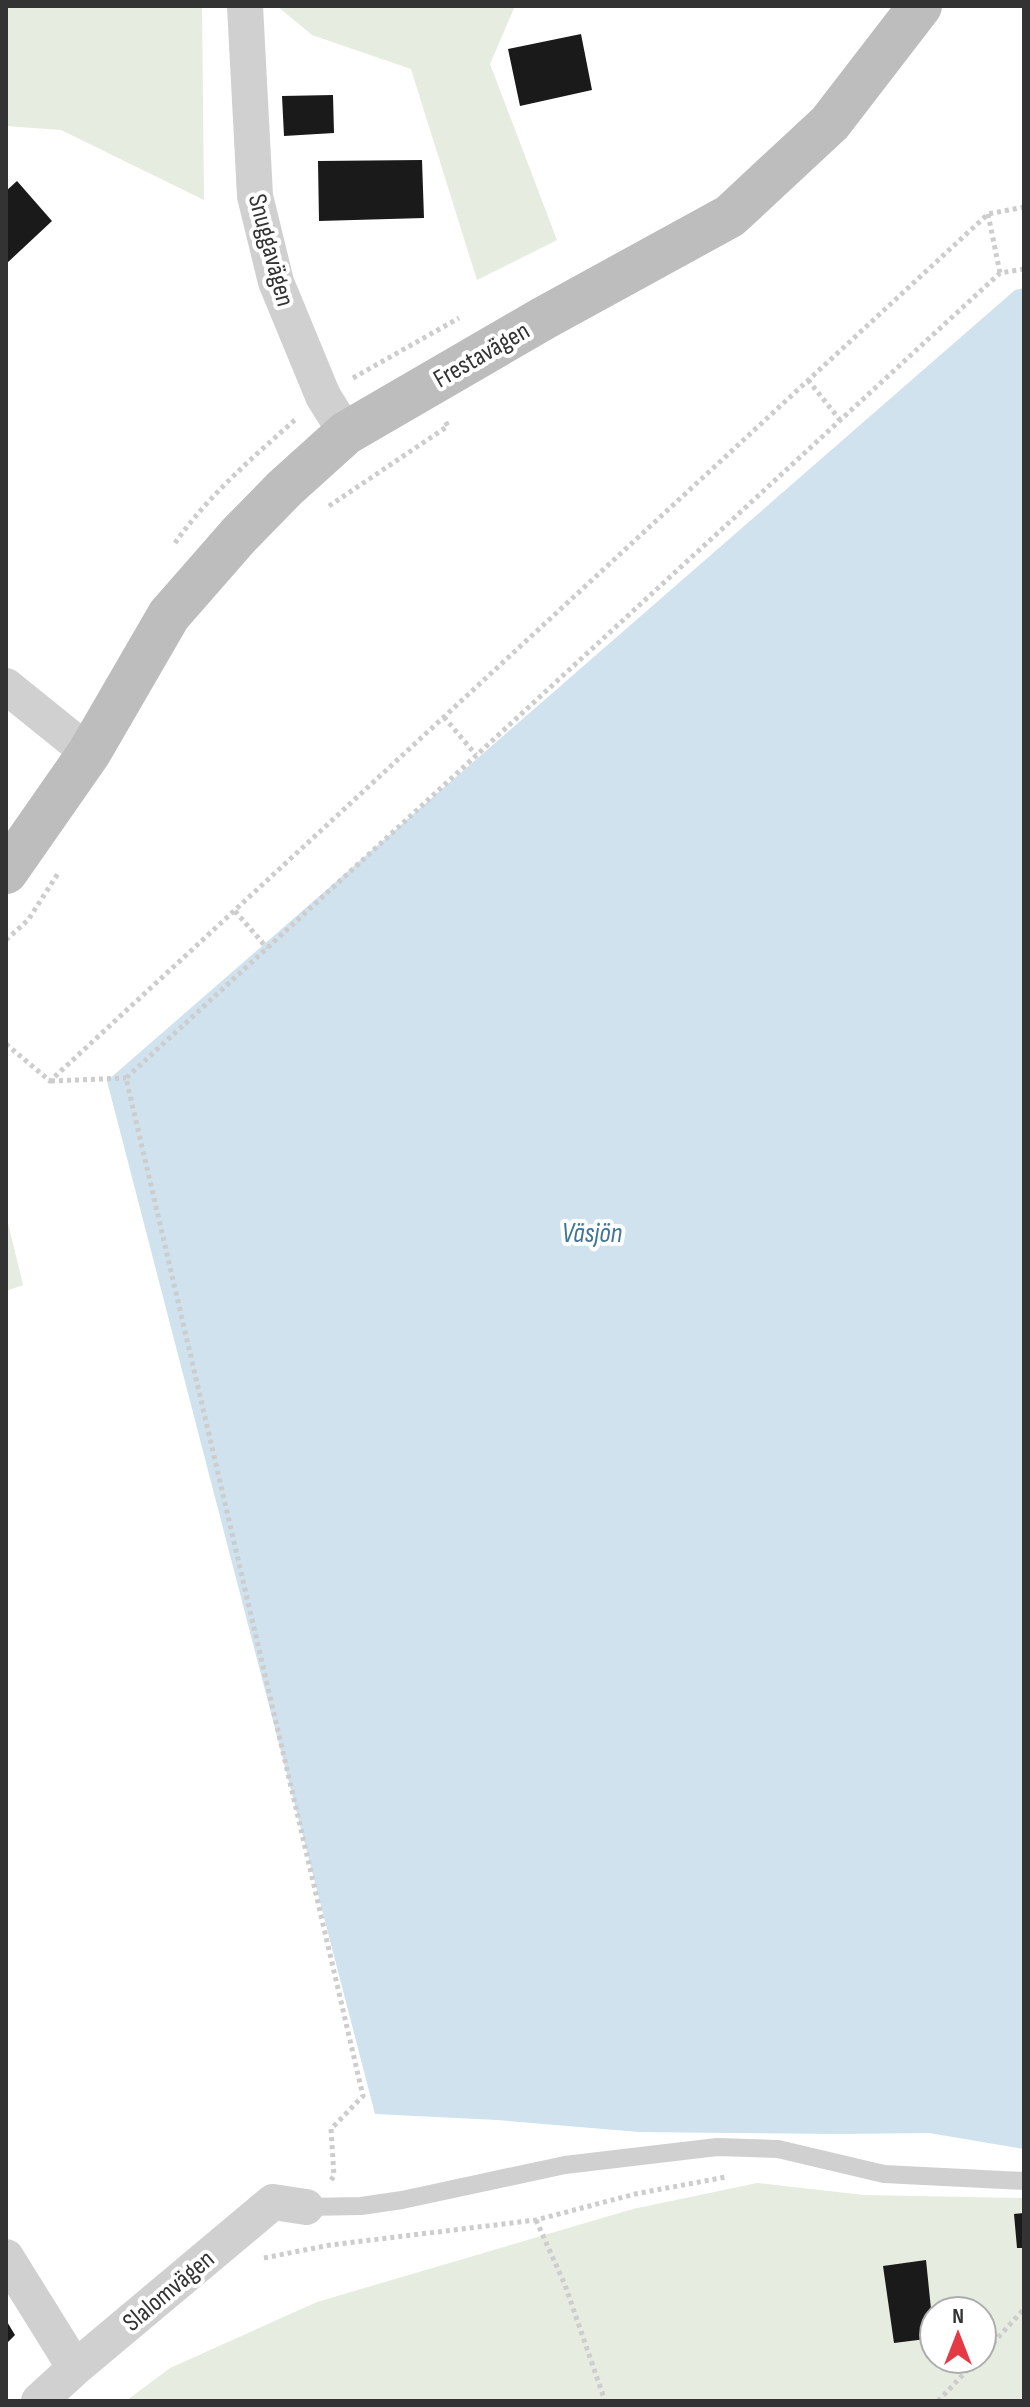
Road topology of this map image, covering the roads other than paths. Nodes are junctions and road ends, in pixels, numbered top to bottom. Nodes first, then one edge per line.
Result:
1 (245, 6) edge
2 (920, 6) edge
3 (346, 433) junction
4 (6, 686) edge
5 (74, 740) junction
6 (6, 872) edge
7 (1024, 2181) edge
8 (306, 2207) joint
9 (6, 2257) edge
10 (75, 2368) junction
11 (39, 2401) edge

1 - 3 street, Snuggavägen
2 - 3 street, Frestavägen
3 - 5 street, Frestavägen
4 - 5 street
5 - 6 street, Frestavägen
7 - 8 lane
8 - 10 street, Slalomvägen
9 - 10 street
10 - 11 street, Slalomvägen

